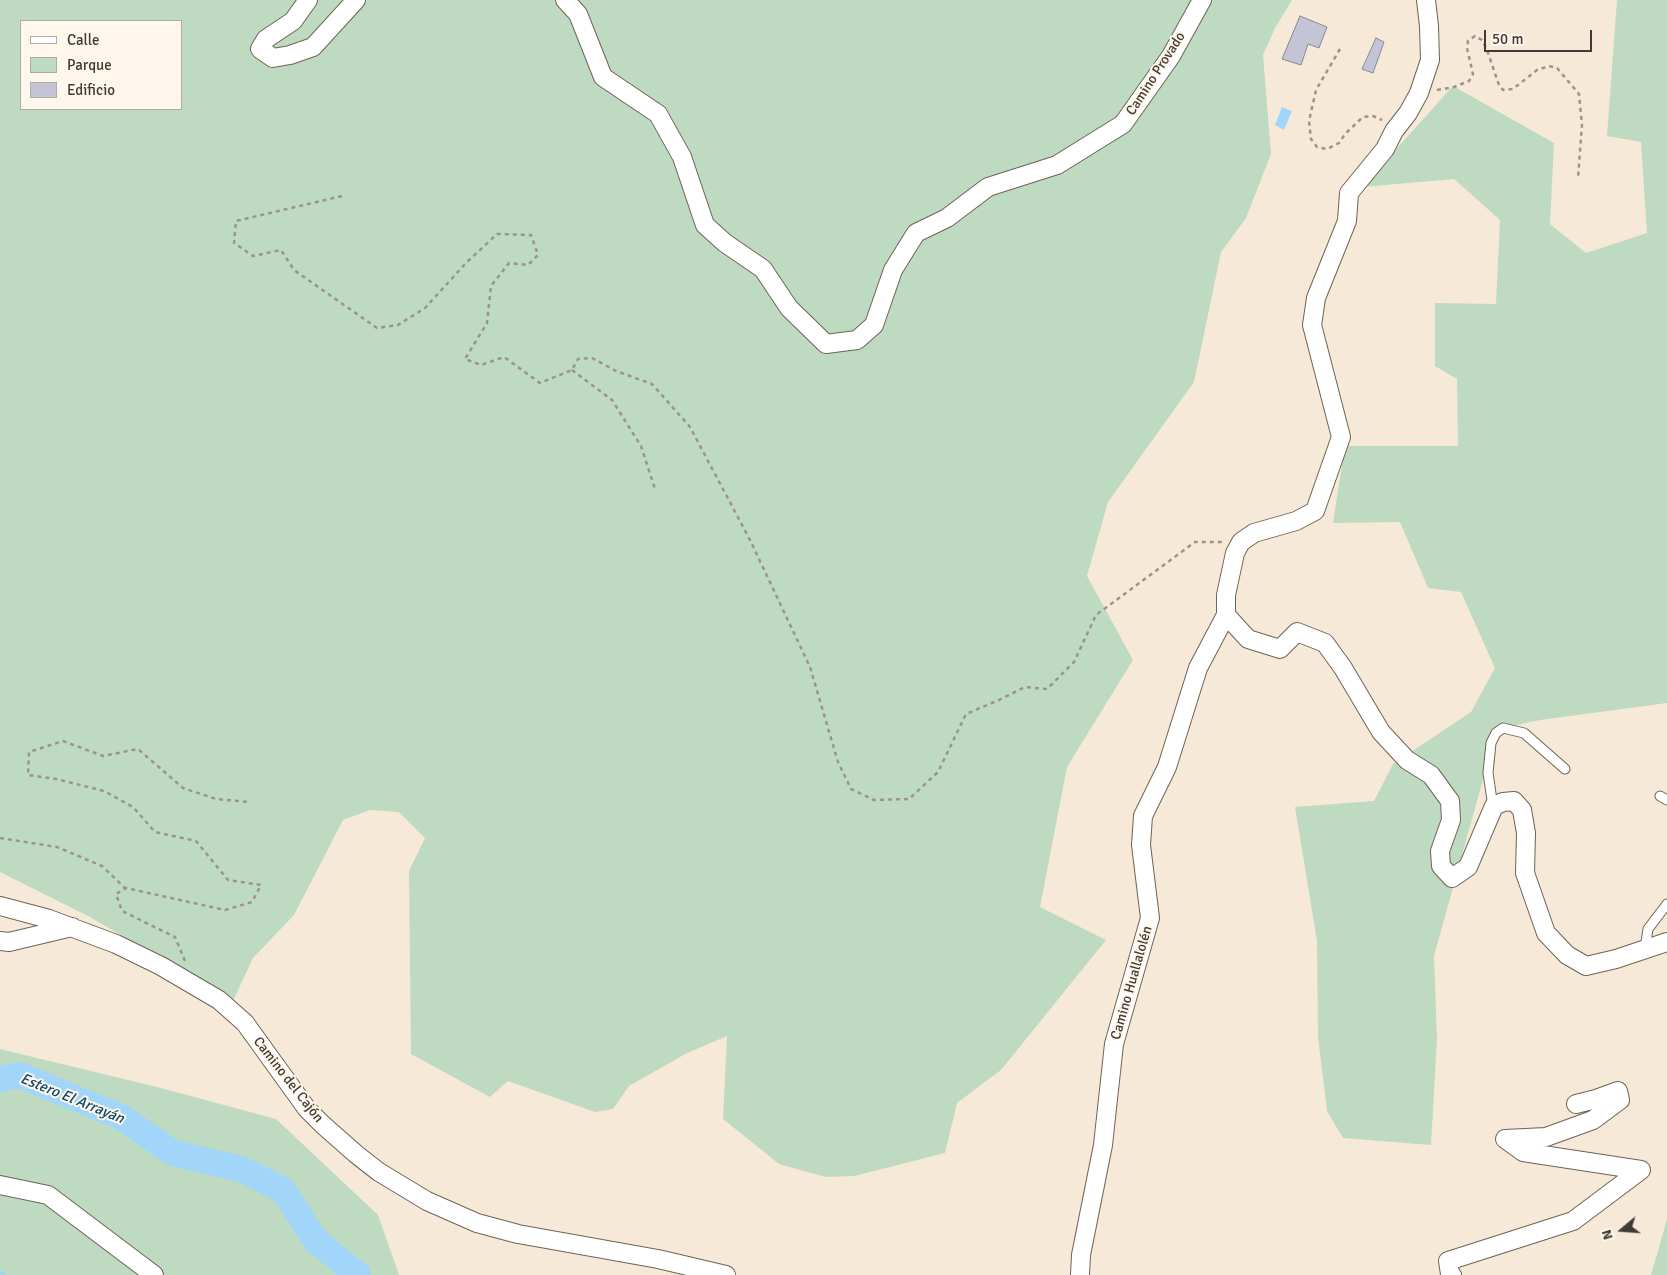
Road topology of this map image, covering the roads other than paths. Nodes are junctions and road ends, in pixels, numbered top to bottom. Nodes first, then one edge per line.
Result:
1 (308, 0) edge
2 (356, 0) edge
3 (565, 0) edge
4 (1202, 0) edge
5 (1426, 0) edge
6 (1226, 615) junction
7 (1566, 769) dead end
8 (1493, 807) junction
9 (1667, 904) edge
10 (0, 906) edge
11 (72, 927) junction
12 (0, 941) edge
13 (1667, 942) edge
14 (1645, 949) junction
15 (1576, 1104) dead end
16 (0, 1185) edge
17 (154, 1275) edge
18 (726, 1275) edge
19 (1080, 1275) edge
20 (1452, 1275) edge

1 - 2 street
3 - 4 street, Camino Provado
5 - 6 street, Camino Huallalolén
6 - 8 street
6 - 19 street, Camino Huallalolén
7 - 8 lane
8 - 14 street
9 - 14 lane
10 - 11 street, Camino del Cajón
11 - 12 street
11 - 18 street, Camino del Cajón
13 - 14 street
15 - 20 street
16 - 17 street

